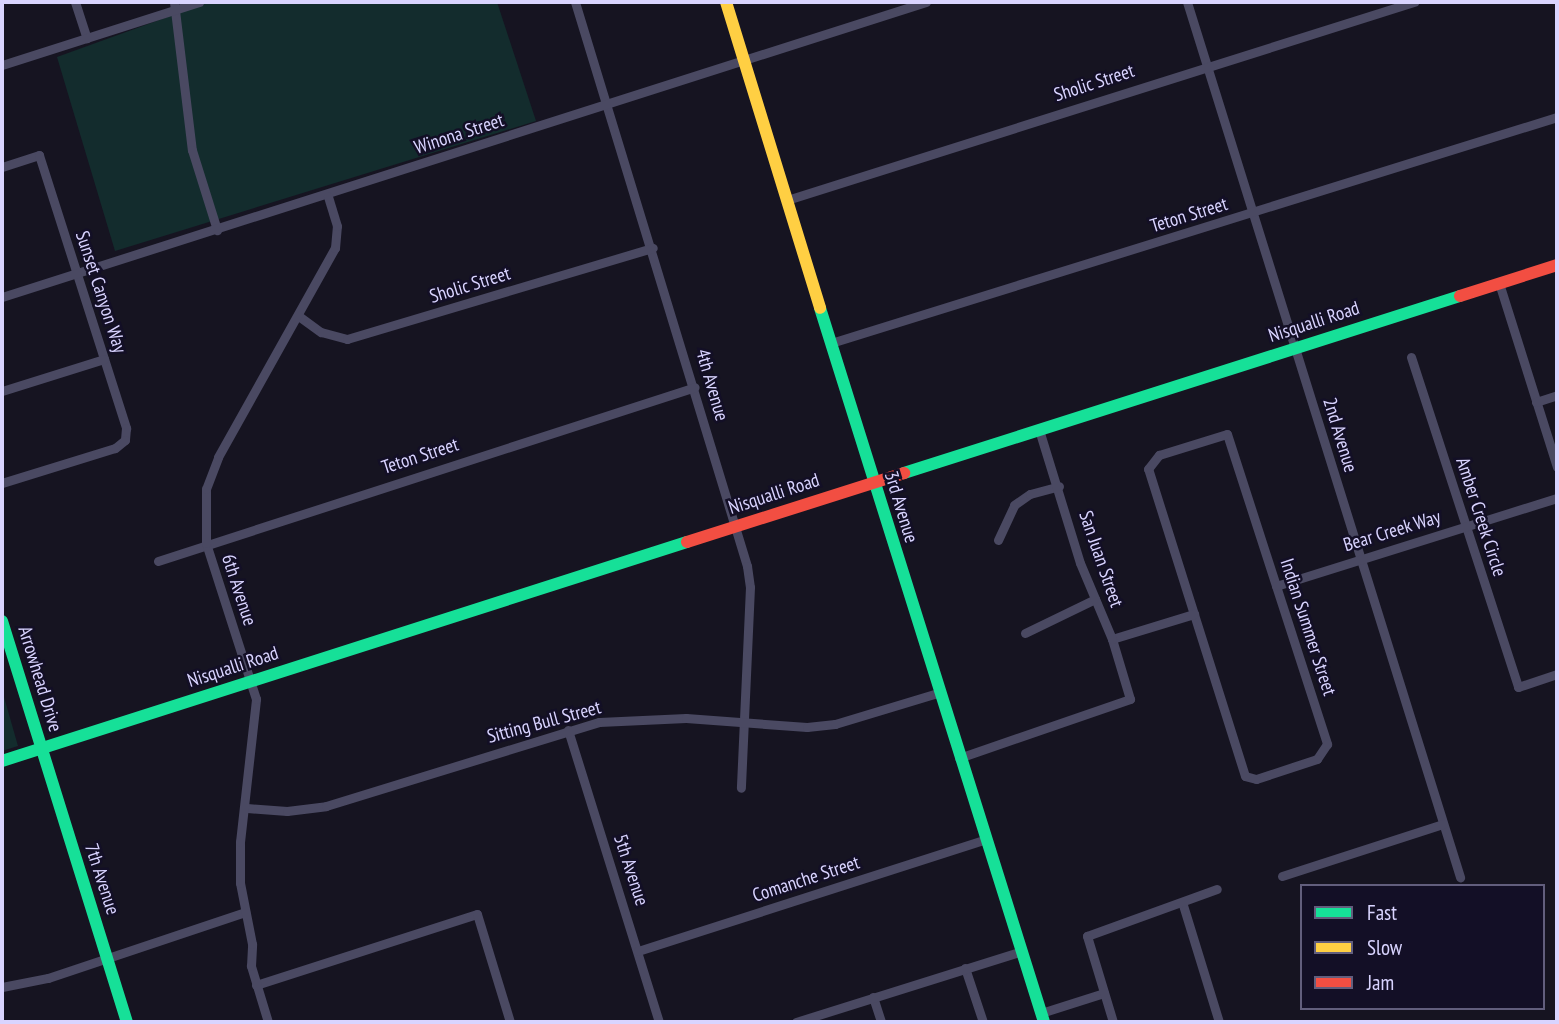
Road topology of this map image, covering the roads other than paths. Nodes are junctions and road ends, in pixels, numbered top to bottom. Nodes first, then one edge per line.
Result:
1 (75, 2) edge
2 (199, 2) edge
3 (575, 2) edge
4 (726, 2) edge
5 (926, 2) edge
6 (1187, 2) edge
7 (1413, 2) edge
8 (175, 5) edge
9 (87, 38) junction
10 (744, 60) junction
11 (1209, 64) junction
12 (2, 65) edge
13 (607, 103) junction
14 (1557, 117) edge
15 (2, 167) edge
16 (328, 196) junction
17 (787, 200) junction
18 (1255, 213) junction
19 (217, 230) junction
20 (653, 248) junction
21 (1557, 265) edge
22 (77, 273) junction
23 (1499, 284) junction
24 (2, 297) edge
25 (300, 317) junction
26 (831, 343) junction
27 (1295, 348) junction
28 (1411, 357) dead end
29 (104, 359) junction
30 (695, 387) junction
31 (2, 391) edge
32 (1557, 395) edge
33 (1536, 402) junction
34 (1039, 430) junction
35 (1557, 467) edge
36 (2, 483) edge
37 (874, 483) junction
38 (1059, 486) junction
39 (1557, 498) edge
40 (735, 526) junction
41 (1465, 527) junction
42 (999, 540) dead end
43 (206, 543) junction
44 (1362, 559) junction
45 (158, 561) dead end
46 (1276, 586) junction
47 (1095, 599) junction
48 (1194, 614) junction
49 (2, 621) edge
50 (1025, 633) dead end
51 (1112, 639) junction
52 (1557, 674) edge
53 (249, 681) junction
54 (937, 693) junction
55 (746, 723) junction
56 (568, 730) junction
57 (41, 748) junction
58 (959, 758) junction
59 (2, 761) edge
60 (741, 788) dead end
61 (247, 808) junction
62 (1443, 824) junction
63 (983, 840) junction
64 (1282, 876) dead end
65 (1460, 877) dead end
66 (1217, 889) dead end
67 (1183, 905) junction
68 (245, 912) junction
69 (638, 951) junction
70 (1022, 951) junction
71 (107, 959) junction
72 (965, 968) junction
73 (256, 985) junction
74 (2, 987) edge
75 (1104, 993) junction
76 (873, 998) junction
77 (1042, 1018) edge
78 (127, 1022) edge
79 (268, 1022) edge
80 (510, 1022) edge
81 (659, 1022) edge
82 (796, 1022) edge
83 (881, 1022) edge
84 (983, 1022) edge
85 (1113, 1022) edge
86 (1219, 1022) edge

1 - 9 street
2 - 8 street
3 - 13 street, 4th Avenue
4 - 10 main road, 3rd Avenue
5 - 10 street, Winona Street
6 - 11 street, 2nd Avenue
7 - 11 street, Sholic Street
8 - 9 street
8 - 19 street
9 - 12 street
10 - 13 street, Winona Street
10 - 17 main road, 3rd Avenue
11 - 17 street, Sholic Street
11 - 18 street, 2nd Avenue
13 - 16 street, Winona Street
13 - 20 street, 4th Avenue
14 - 18 street, Teton Street
15 - 22 street, Sunset Canyon Way
16 - 19 street, Winona Street
16 - 25 street, 6th Avenue
17 - 26 main road, 3rd Avenue
18 - 26 street, Teton Street
18 - 27 street, 2nd Avenue
19 - 22 street, Winona Street
20 - 25 street, Sholic Street
20 - 30 street, 4th Avenue
21 - 23 main road, Nisqualli Road
22 - 24 street, Winona Street
22 - 29 street, Sunset Canyon Way
23 - 27 main road, Nisqualli Road
23 - 33 street
25 - 43 street, 6th Avenue
26 - 37 main road, 3rd Avenue
27 - 34 main road, Nisqualli Road
27 - 44 street, 2nd Avenue
28 - 41 street, Amber Creek Circle
29 - 31 street
29 - 36 street, Sunset Canyon Way
30 - 40 street, 4th Avenue
30 - 43 street, Teton Street
32 - 33 street
33 - 35 street
34 - 37 main road, Nisqualli Road
34 - 38 street, San Juan Street
37 - 40 main road, Nisqualli Road
37 - 54 main road, 3rd Avenue
38 - 42 street
38 - 47 street, San Juan Street
39 - 41 street, Bear Creek Way
40 - 53 main road, Nisqualli Road
40 - 55 street, 4th Avenue
41 - 44 street, Bear Creek Way
41 - 52 street, Amber Creek Circle
43 - 45 street, Teton Street
43 - 53 street, 6th Avenue
44 - 46 street, Bear Creek Way
44 - 62 street, 2nd Avenue
46 - 48 street, Indian Summer Street
46 - 48 street, Indian Summer Street
47 - 50 street
47 - 51 street, San Juan Street
48 - 51 street
49 - 57 main road, Arrowhead Drive
51 - 58 street, San Juan Street
53 - 57 main road, Nisqualli Road
53 - 61 street, 6th Avenue
54 - 55 street, Sitting Bull Street
54 - 58 main road, 3rd Avenue
55 - 56 street, Sitting Bull Street
55 - 60 street, 4th Avenue
56 - 61 street, Sitting Bull Street
56 - 69 street, 5th Avenue
57 - 59 main road, Nisqualli Road
57 - 71 main road, 7th Avenue
58 - 63 main road, 3rd Avenue
61 - 68 street, 6th Avenue
62 - 64 street
62 - 65 street, 2nd Avenue
63 - 69 street, Comanche Street
63 - 70 main road, 3rd Avenue
66 - 67 street
67 - 75 street
67 - 86 street
68 - 71 street
68 - 73 street, 6th Avenue
69 - 81 street, 5th Avenue
70 - 72 street
70 - 77 main road, 3rd Avenue
71 - 74 street
71 - 78 main road, 7th Avenue
72 - 76 street
72 - 84 street
73 - 79 street, 6th Avenue
73 - 80 street
75 - 77 street
75 - 85 street
76 - 82 street
76 - 83 street

